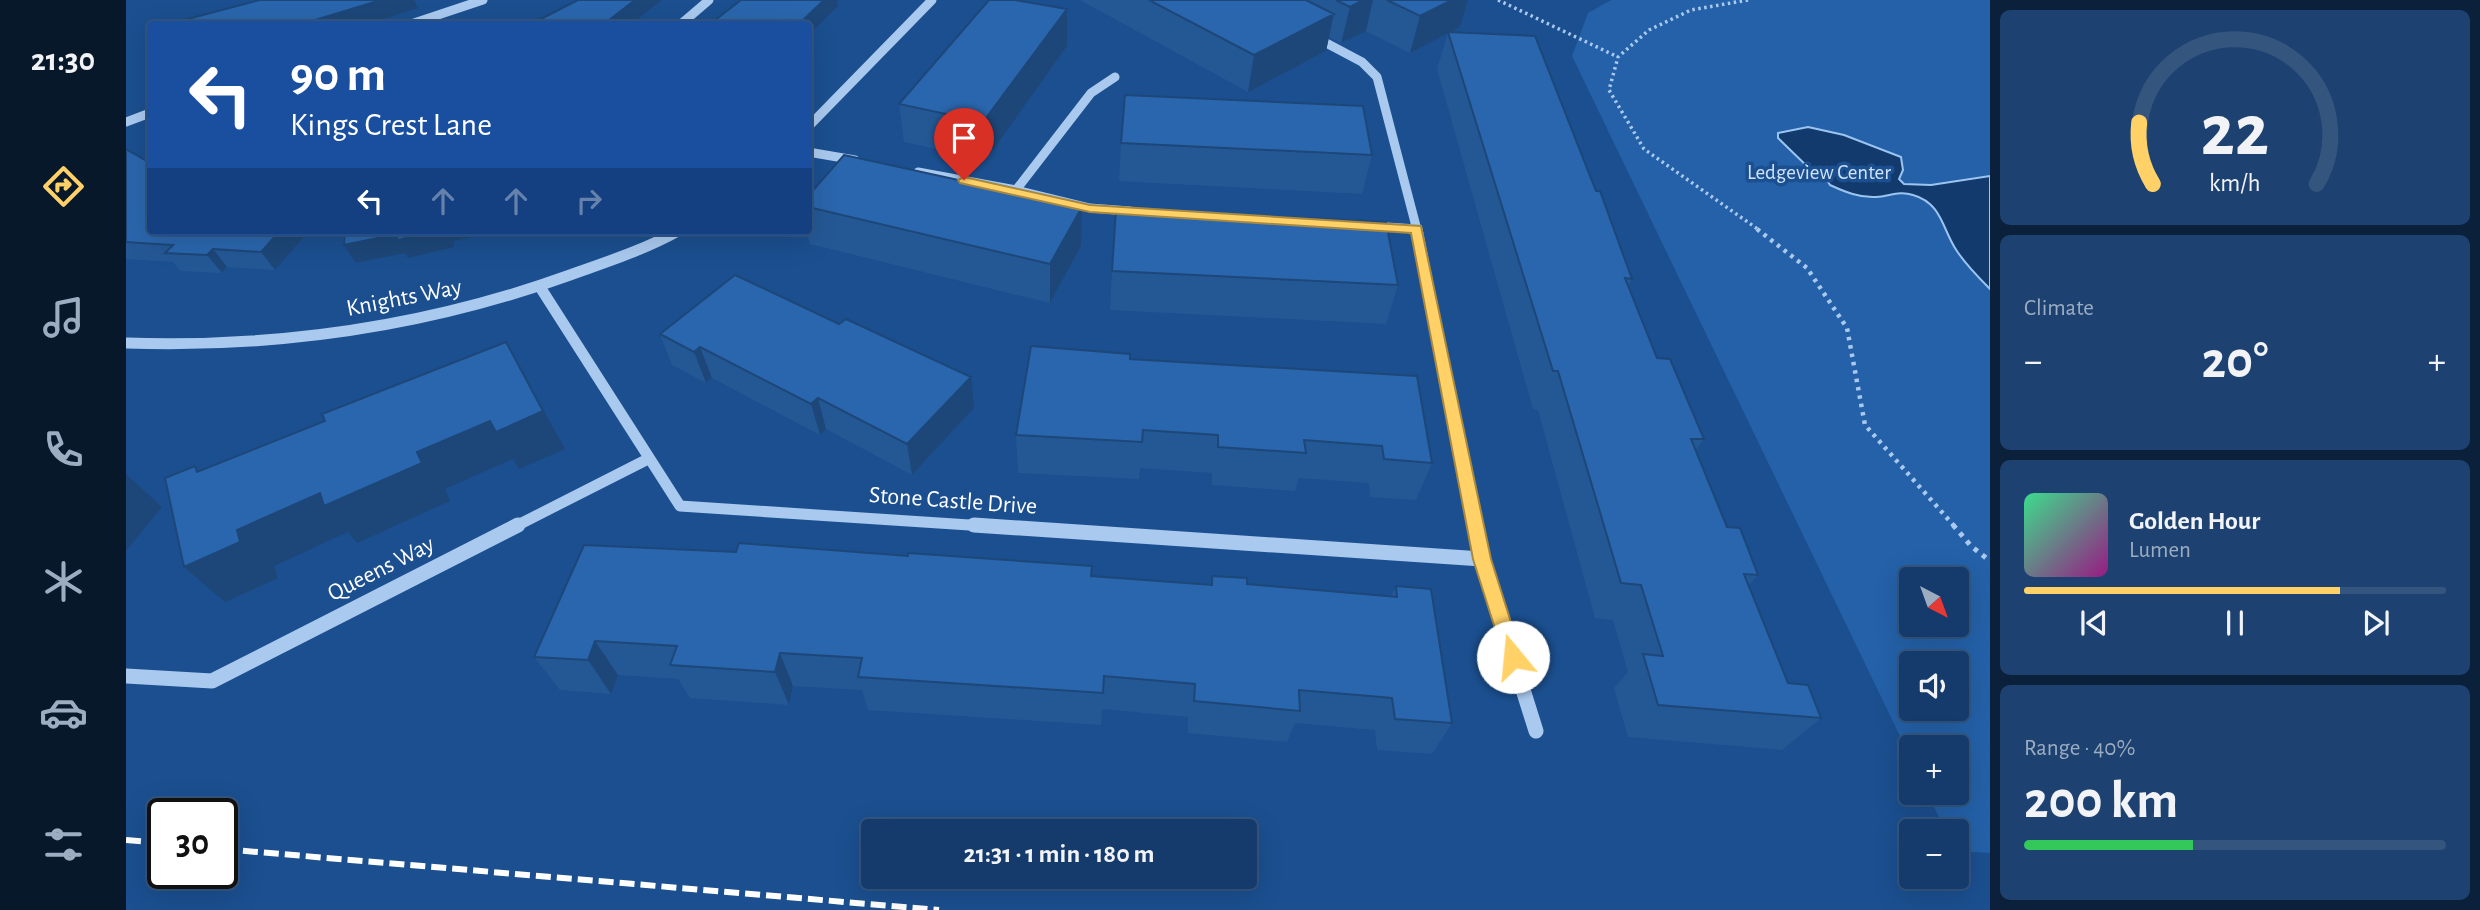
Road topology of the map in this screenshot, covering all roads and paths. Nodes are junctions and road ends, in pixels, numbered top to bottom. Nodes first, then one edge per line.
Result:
1 (483, 0) edge
2 (709, 0) edge
3 (932, 0) edge
4 (1498, 0) edge
5 (1748, 0) edge
6 (420, 21) edge
7 (684, 21) edge
8 (1303, 31) edge
9 (1618, 57) junction
10 (1115, 78) dead end
11 (147, 114) edge
12 (126, 122) edge
13 (812, 123) edge
14 (812, 153) edge
15 (860, 161) edge
16 (912, 171) edge
17 (1016, 190) junction
18 (1145, 212) edge
19 (1362, 226) edge
20 (1417, 229) junction
21 (668, 235) edge
22 (540, 287) junction
23 (126, 343) edge
24 (648, 459) junction
25 (1482, 559) junction
26 (1990, 561) edge
27 (126, 676) edge
28 (1536, 731) dead end

1 - 6 street
2 - 7 street
3 - 13 street
4 - 9 path
5 - 9 path
8 - 20 street
9 - 26 path
10 - 17 street
11 - 12 street
14 - 15 street
16 - 17 street
17 - 18 street
19 - 20 street
20 - 25 street
21 - 22 street, Knights Way
22 - 23 street, Knights Way
22 - 24 street, Stone Castle Drive
24 - 25 street, Stone Castle Drive
24 - 27 street, Queens Way
25 - 28 street

